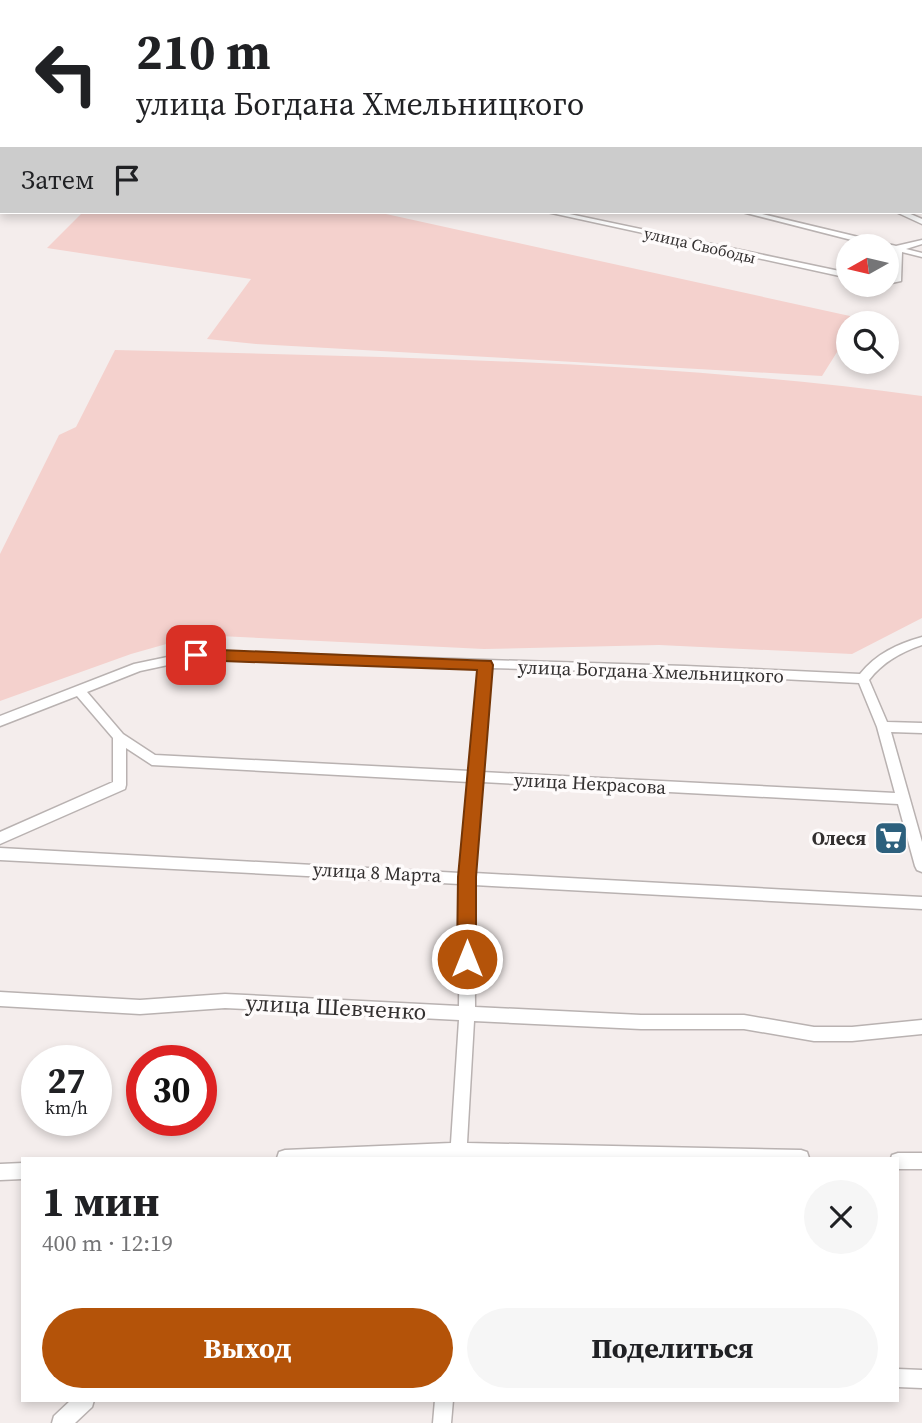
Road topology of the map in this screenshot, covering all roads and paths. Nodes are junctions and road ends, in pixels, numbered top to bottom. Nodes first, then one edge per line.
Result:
1 (561, 214) edge
2 (608, 214) edge
3 (754, 214) edge
4 (904, 214) edge
5 (922, 222) edge
6 (609, 224) junction
7 (839, 234) edge
8 (922, 242) edge
9 (900, 248) edge
10 (900, 249) edge
11 (922, 255) edge
12 (836, 273) edge
13 (922, 641) edge
14 (485, 665) junction
15 (863, 679) junction
16 (79, 690) junction
17 (0, 721) edge
18 (883, 727) junction
19 (922, 728) edge
20 (119, 737) junction
21 (475, 777) junction
22 (901, 799) junction
23 (907, 819) junction
24 (922, 820) edge
25 (0, 838) edge
26 (0, 854) edge
27 (922, 866) edge
28 (467, 877) junction
29 (922, 903) edge
30 (0, 999) edge
31 (467, 1014) junction
32 (922, 1027) edge
33 (458, 1154) edge
34 (328, 1157) edge
35 (715, 1157) edge
36 (899, 1161) edge
37 (922, 1161) edge
38 (21, 1171) edge
39 (0, 1172) edge
40 (899, 1378) edge
41 (922, 1378) edge
42 (83, 1402) edge
43 (444, 1402) edge
44 (61, 1423) edge
45 (442, 1423) edge

1 - 6 street, улица Свободы
2 - 6 street
3 - 7 street
4 - 5 street
6 - 12 street, улица Свободы
8 - 9 street
10 - 11 street
13 - 15 street
14 - 15 street, улица Богдана Хмельницкого
14 - 16 street, улица Богдана Хмельницкого
14 - 21 street
15 - 18 street
16 - 17 street, улица Богдана Хмельницкого
16 - 20 street, улица Некрасова
18 - 19 street
18 - 22 street
20 - 21 street, улица Некрасова
20 - 25 street
21 - 22 street, улица Некрасова
21 - 28 street
22 - 23 street
23 - 24 street
23 - 27 street
26 - 28 street, улица 8 Марта
28 - 29 street, улица 8 Марта
28 - 31 street
30 - 31 street, улица Шевченко
31 - 32 street, улица Шевченко
31 - 33 street
33 - 34 street
33 - 35 street
36 - 37 street
38 - 39 street
40 - 41 street
42 - 44 street
43 - 45 street

